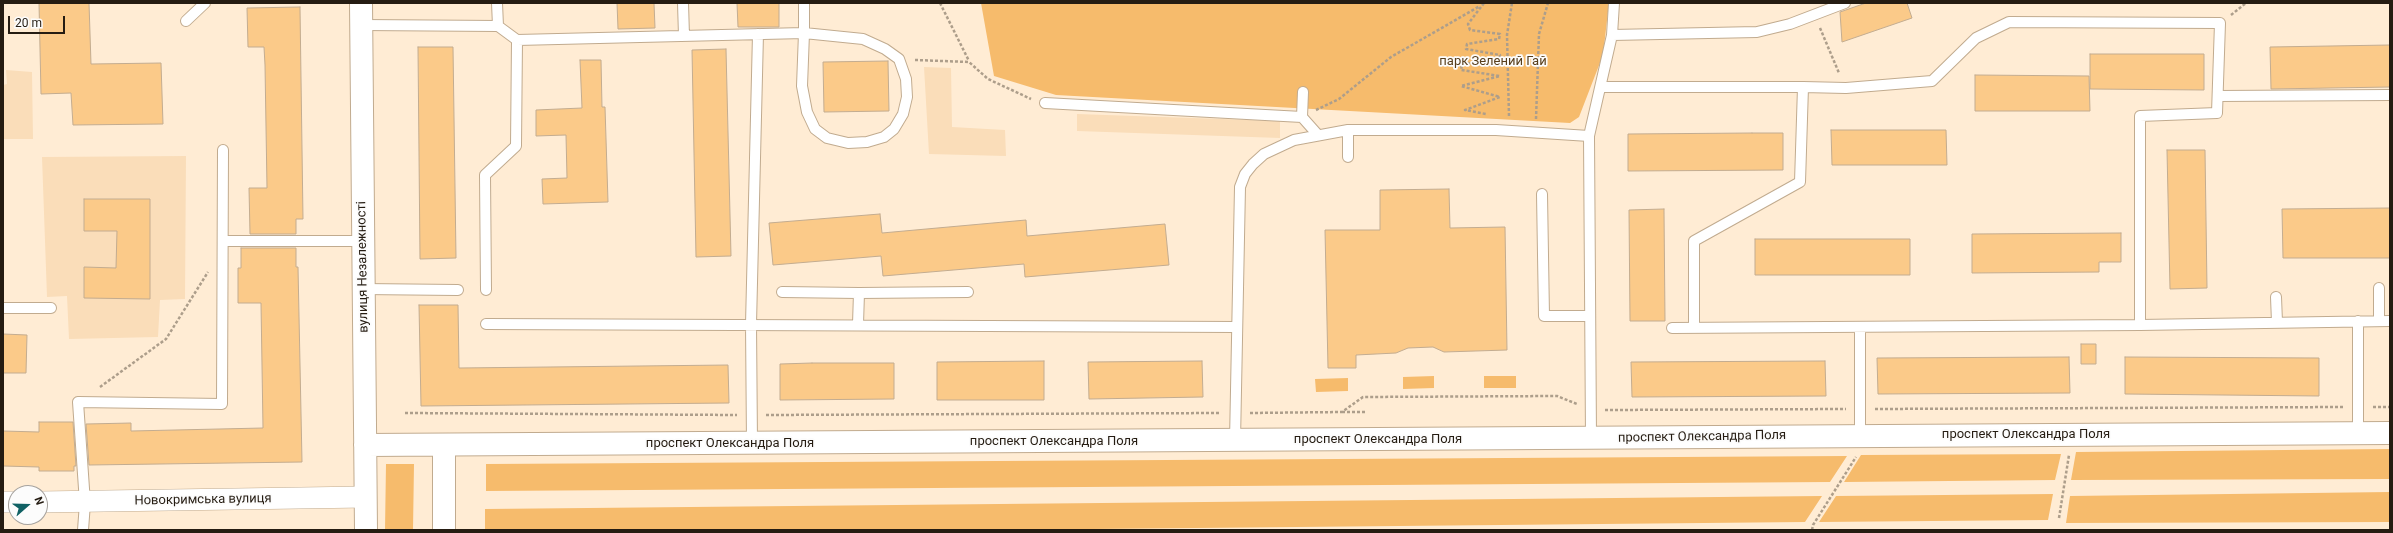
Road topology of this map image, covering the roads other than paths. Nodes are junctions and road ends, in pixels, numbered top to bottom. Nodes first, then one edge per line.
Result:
1 (206, 3) edge
2 (361, 3) edge
3 (497, 3) edge
4 (683, 3) edge
5 (804, 3) edge
6 (1614, 3) edge
7 (1846, 3) edge
8 (186, 21) dead end
9 (362, 25) junction
10 (498, 26) junction
11 (804, 33) junction
12 (758, 34) junction
13 (1612, 35) junction
14 (684, 36) junction
15 (517, 40) junction
16 (1602, 87) junction
17 (1803, 87) junction
18 (1303, 92) dead end
19 (2390, 95) edge
20 (2218, 96) junction
21 (1045, 103) road end
22 (1302, 117) junction
23 (1348, 130) junction
24 (1318, 134) junction
25 (1589, 136) junction
26 (223, 150) dead end
27 (1348, 157) dead end
28 (1542, 194) dead end
29 (224, 241) junction
30 (362, 241) junction
31 (2379, 288) dead end
32 (362, 289) junction
33 (458, 290) dead end
34 (486, 290) dead end
35 (782, 292) dead end
36 (968, 292) dead end
37 (859, 293) junction
38 (2276, 297) dead end
39 (3, 308) edge
40 (51, 308) dead end
41 (1590, 316) junction
42 (2358, 321) junction
43 (2379, 321) junction
44 (2390, 321) edge
45 (2277, 322) junction
46 (486, 324) dead end
47 (751, 324) junction
48 (858, 324) junction
49 (2140, 325) junction
50 (1237, 327) junction
51 (1694, 327) junction
52 (1860, 327) junction
53 (1672, 328) dead end
54 (2358, 433) junction
55 (2390, 433) edge
56 (1590, 438) junction
57 (1235, 440) junction
58 (1860, 443) junction
59 (752, 444) junction
60 (365, 445) junction
61 (444, 446) junction
62 (365, 497) junction
63 (48, 502) edge
64 (85, 503) junction
65 (83, 530) edge
66 (366, 530) edge
67 (444, 530) edge

1 - 8 lane
2 - 9 main road, вулиця Незалежності
3 - 10 lane
4 - 14 lane
5 - 11 lane
6 - 13 lane
7 - 13 lane
9 - 10 lane
9 - 30 main road, вулиця Незалежності
10 - 15 lane
11 - 11 lane
11 - 12 lane
12 - 14 lane
12 - 47 lane
13 - 16 lane
14 - 15 lane
15 - 34 lane
16 - 17 lane
16 - 25 lane
17 - 20 lane
17 - 51 lane
18 - 22 lane
19 - 20 lane
20 - 49 lane
21 - 22 lane
22 - 24 lane
23 - 24 lane
23 - 25 lane
23 - 27 lane
24 - 50 lane
25 - 41 lane
26 - 29 lane
28 - 41 lane
29 - 30 lane
29 - 64 lane
30 - 32 main road, вулиця Незалежності
31 - 43 lane
32 - 33 lane
32 - 60 main road, вулиця Незалежності
35 - 37 lane
36 - 37 lane
37 - 48 lane
38 - 45 lane
39 - 40 lane
41 - 56 lane
42 - 43 lane
42 - 45 lane
42 - 54 lane
43 - 44 lane
45 - 49 lane
46 - 47 lane
47 - 48 lane
47 - 59 lane
48 - 50 lane
49 - 52 lane
50 - 57 lane
51 - 52 lane
51 - 53 lane
52 - 58 lane
54 - 55 main road, проспект Олександра Поля
54 - 58 main road, проспект Олександра Поля
56 - 57 main road, проспект Олександра Поля
56 - 58 main road, проспект Олександра Поля
57 - 59 main road, проспект Олександра Поля
59 - 61 main road, проспект Олександра Поля
60 - 61 main road, проспект Олександра Поля
60 - 62 main road, вулиця Незалежності
61 - 67 main road
62 - 64 street, Новокримська вулиця
62 - 66 main road, вулиця Незалежності
63 - 64 street, Новокримська вулиця
64 - 65 lane

